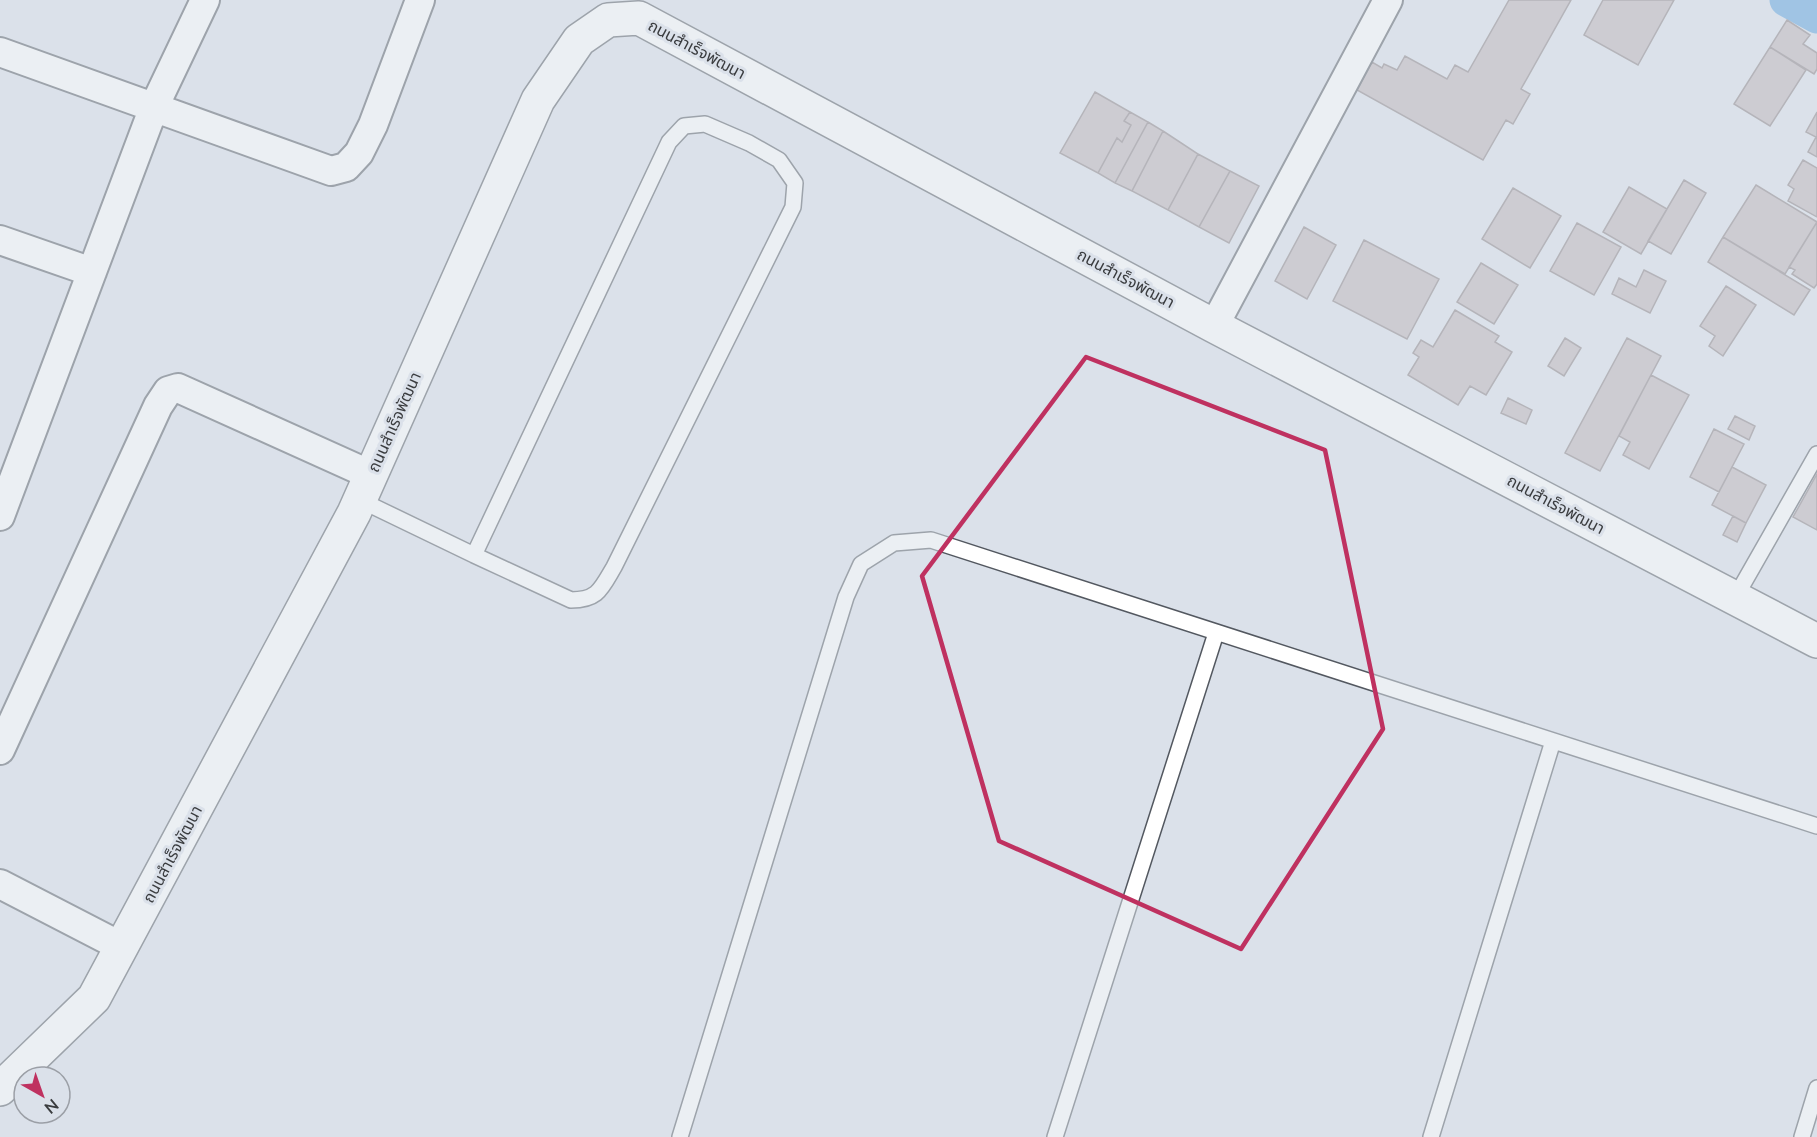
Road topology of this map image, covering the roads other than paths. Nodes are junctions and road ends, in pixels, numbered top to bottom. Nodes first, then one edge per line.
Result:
1 (205, 0) edge
2 (420, 0) edge
3 (1388, 0) edge
4 (0, 52) edge
5 (154, 107) junction
6 (0, 240) edge
7 (92, 272) junction
8 (1214, 326) junction
9 (1817, 454) edge
10 (365, 487) junction
11 (0, 516) edge
12 (474, 555) junction
13 (1735, 598) junction
14 (1216, 633) junction
15 (1817, 641) edge
16 (1553, 741) junction
17 (0, 750) edge
18 (1817, 826) edge
19 (0, 884) edge
20 (122, 947) junction
21 (1817, 1088) edge
22 (0, 1089) edge
23 (680, 1137) edge
24 (1055, 1137) edge
25 (1431, 1137) edge
26 (1802, 1137) edge

1 - 5 street
2 - 5 street
3 - 8 street
4 - 5 street
5 - 7 street
6 - 7 street
7 - 11 street
8 - 10 street, ถนนสำเร็จพัฒนา
8 - 13 street, ถนนสำเร็จพัฒนา
9 - 13 lane
10 - 12 lane
10 - 17 street
10 - 20 street, ถนนสำเร็จพัฒนา
12 - 12 lane
13 - 15 street, ถนนสำเร็จพัฒนา
14 - 16 lane
14 - 23 lane
14 - 24 lane
16 - 18 lane
16 - 25 lane
19 - 20 street
20 - 22 street, ถนนสำเร็จพัฒนา
21 - 26 lane

